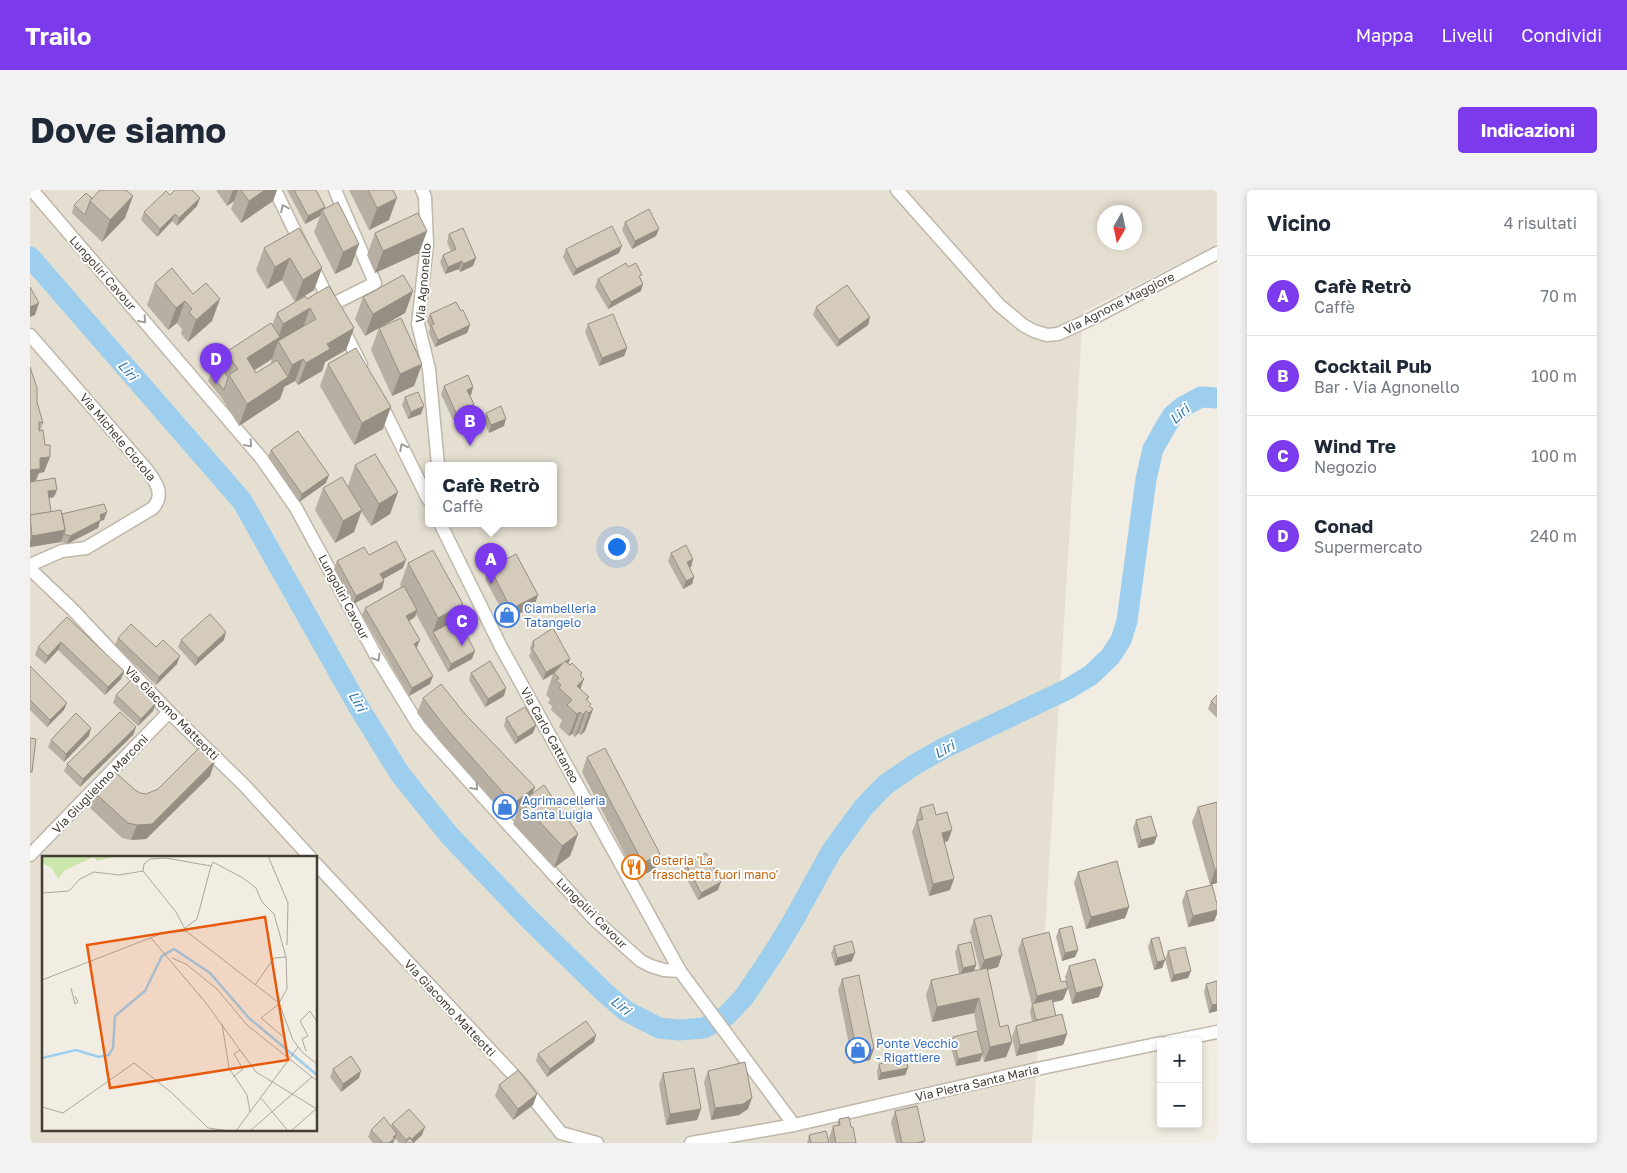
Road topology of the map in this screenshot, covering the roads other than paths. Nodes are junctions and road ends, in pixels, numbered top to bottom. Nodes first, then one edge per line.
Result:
1 (32, 190) edge
2 (275, 190) edge
3 (334, 190) edge
4 (422, 190) edge
5 (897, 190) edge
6 (1217, 253) edge
7 (332, 305) junction
8 (30, 335) edge
9 (438, 462) edge
10 (425, 489) edge
11 (442, 527) edge
12 (30, 569) edge
13 (168, 712) junction
14 (30, 855) edge
15 (309, 856) edge
16 (318, 866) edge
17 (680, 971) junction
18 (1217, 1032) edge
19 (1188, 1038) edge
20 (1157, 1044) edge
21 (794, 1125) junction
22 (561, 1138) edge
23 (597, 1143) edge
24 (691, 1143) edge

1 -> 17 street, Lungoliri Cavour
7 -> 2 street
3 - 7 street
4 - 9 street, Via Agnonello
5 - 6 street, Via Agnone Maggiore
10 -> 7 street
8 - 12 street, Via Michele Ciotola
11 - 17 street, Via Carlo Cattaneo
12 - 13 street, Via Giacomo Matteotti
13 - 14 street, Via Giuglielmo Marconi
13 - 15 street, Via Giacomo Matteotti
16 - 22 street, Via Giacomo Matteotti
17 - 21 street, Via Carlo Cattaneo
18 - 19 street
20 - 21 street, Via Pietra Santa Maria
21 - 24 street, Via Pietra Santa Maria
22 - 23 street

